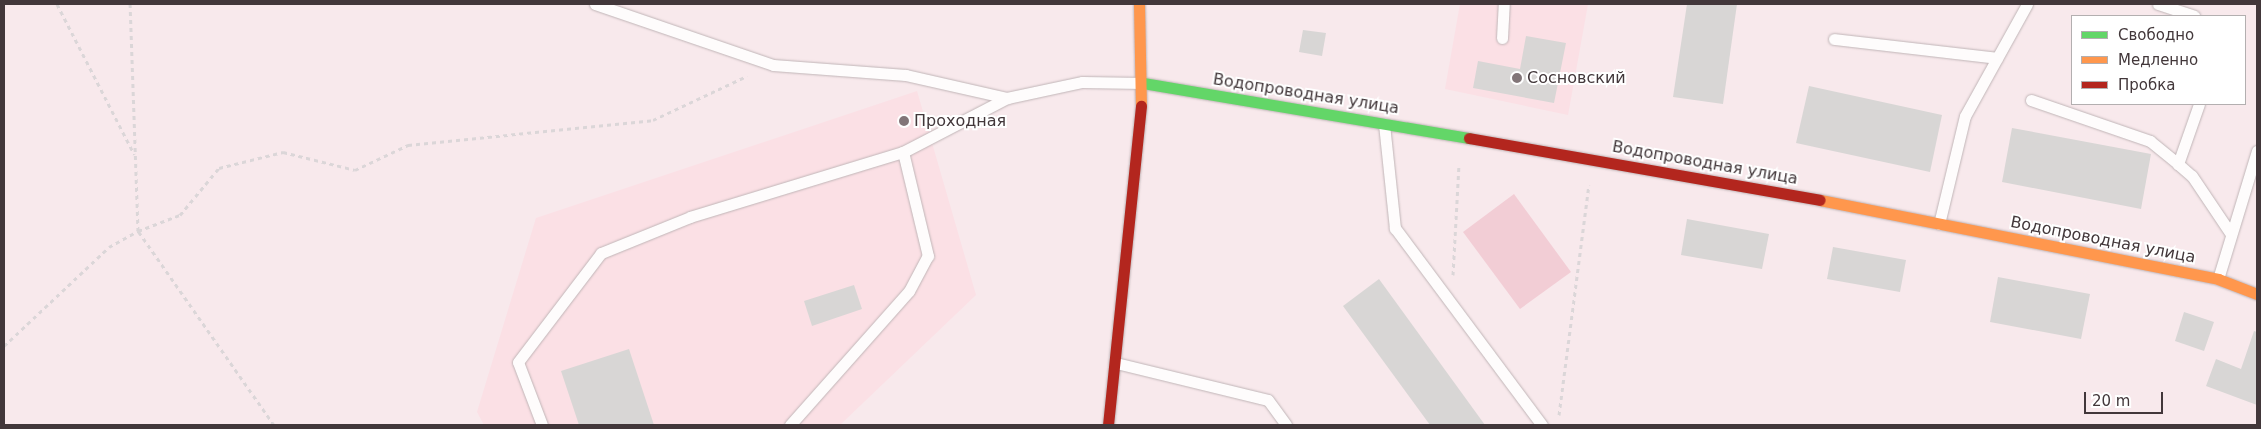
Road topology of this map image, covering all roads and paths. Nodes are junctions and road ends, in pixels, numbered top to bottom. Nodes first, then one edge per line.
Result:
1 (57, 4) edge
2 (130, 4) edge
3 (595, 4) edge
4 (1139, 4) edge
5 (1504, 4) edge
6 (2027, 4) edge
7 (2158, 4) edge
8 (2191, 15) edge
9 (1502, 38) dead end
10 (1834, 39) dead end
11 (1997, 58) junction
12 (773, 65) junction
13 (1142, 84) junction
14 (1007, 98) junction
15 (2031, 100) dead end
16 (2199, 105) edge
17 (1384, 123) junction
18 (1460, 136) junction
19 (2257, 151) edge
20 (903, 152) junction
21 (135, 157) junction
22 (1593, 159) junction
23 (2178, 164) junction
24 (1939, 224) junction
25 (138, 231) junction
26 (2231, 234) junction
27 (2218, 279) junction
28 (2257, 294) edge
29 (1452, 305) junction
30 (4, 346) edge
31 (1116, 363) junction
32 (274, 425) edge
33 (542, 425) edge
34 (790, 425) edge
35 (1108, 425) edge
36 (1286, 425) edge
37 (1542, 425) edge
38 (1558, 425) edge
39 (1744, 425) edge
40 (1755, 425) edge

1 - 21 path
2 - 21 path
3 - 12 lane
4 - 13 street
5 - 9 lane
6 - 11 lane
7 - 8 lane
10 - 11 lane
11 - 24 lane
12 - 14 lane
12 - 25 path
13 - 14 lane
13 - 17 street, Водопроводная улица
13 - 31 street
14 - 20 lane
15 - 23 lane
16 - 23 lane
17 - 18 street, Водопроводная улица
17 - 29 lane
18 - 22 street, Водопроводная улица
18 - 29 path
19 - 26 lane
20 - 33 lane
20 - 34 lane
21 - 25 path
22 - 24 street, Водопроводная улица
22 - 38 path
23 - 26 lane
24 - 27 street, Водопроводная улица
25 - 30 path
25 - 32 path
26 - 27 lane
27 - 28 street, Водопроводная улица
29 - 37 lane
31 - 35 street
31 - 36 lane
39 - 40 path

